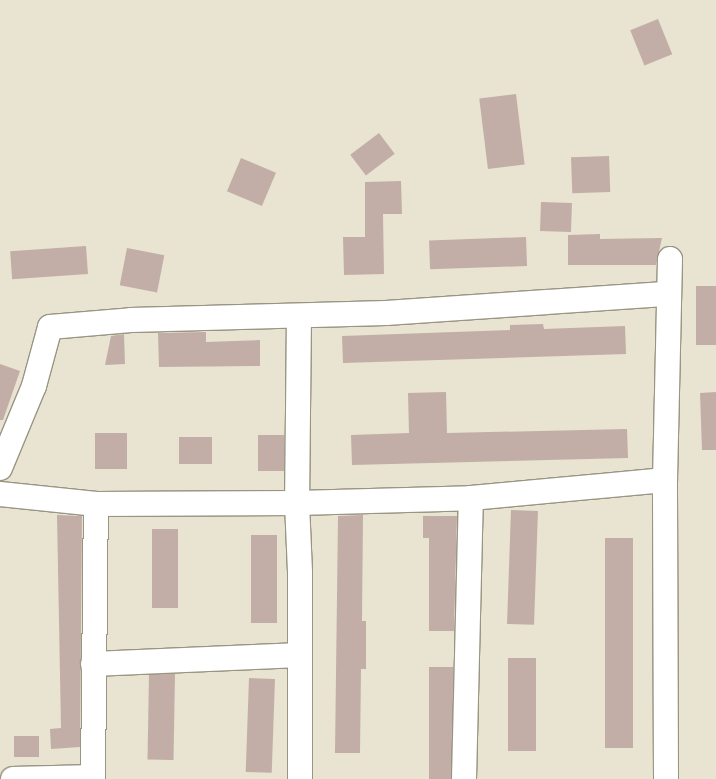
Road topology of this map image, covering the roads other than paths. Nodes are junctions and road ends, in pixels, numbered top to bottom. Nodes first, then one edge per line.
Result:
1 (670, 259) dead end
2 (668, 294) junction
3 (299, 316) junction
4 (0, 468) edge
5 (665, 480) junction
6 (0, 494) edge
7 (471, 498) junction
8 (297, 503) junction
9 (96, 504) junction
10 (300, 655) junction
11 (93, 664) junction
12 (93, 778) edge
13 (13, 779) edge
14 (300, 779) edge
15 (464, 779) edge
16 (666, 779) edge

1 - 2 street
2 - 3 street
2 - 5 street
3 - 4 street
3 - 8 street
5 - 7 street
5 - 16 street
6 - 9 street
7 - 8 street
7 - 15 street
8 - 9 street
8 - 10 street
9 - 11 street
10 - 11 street
10 - 14 street
11 - 12 street
12 - 13 street

